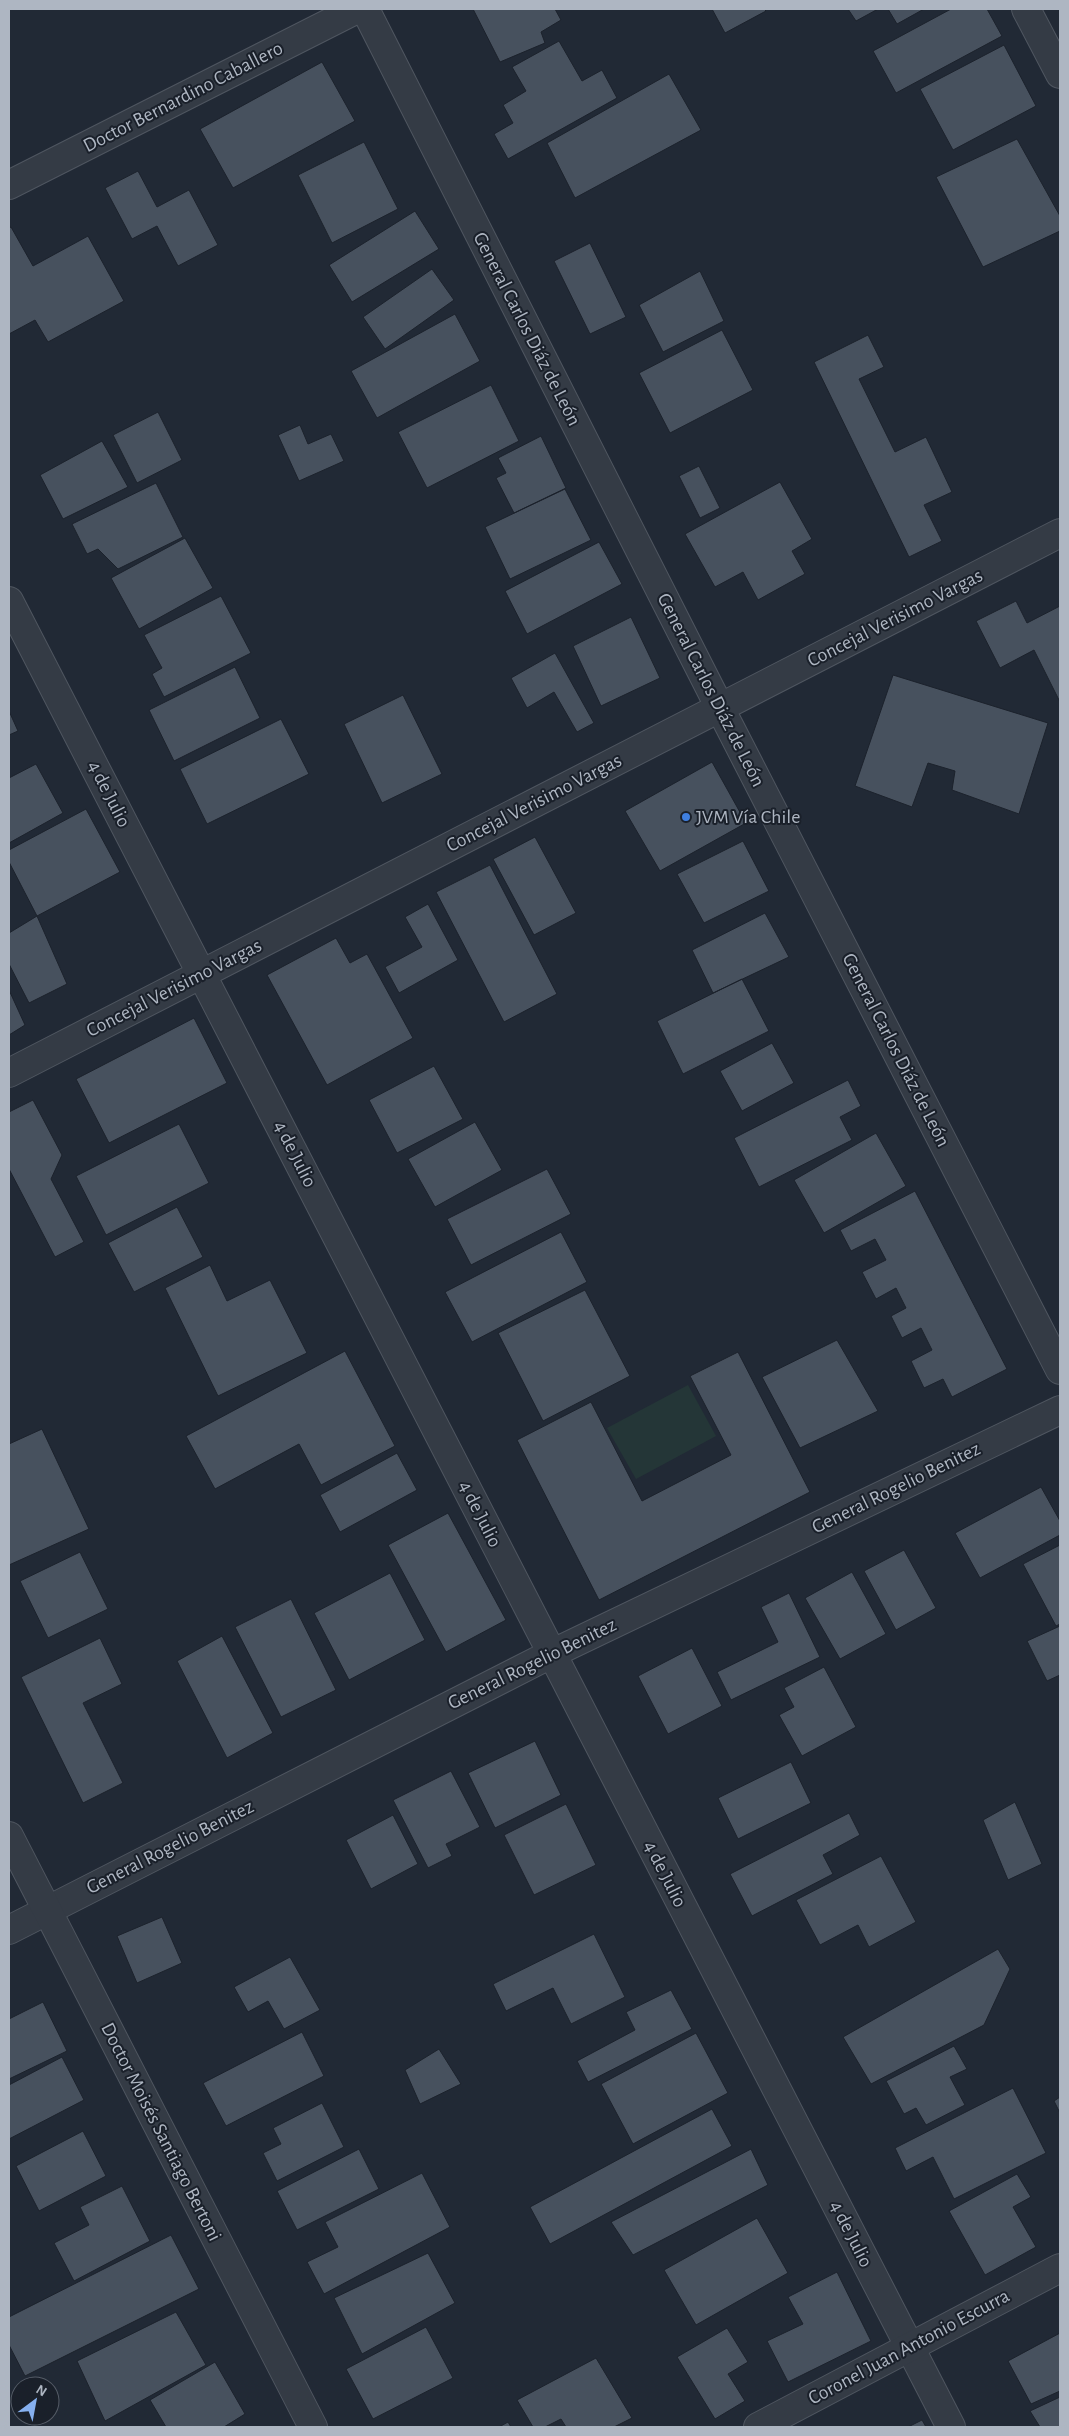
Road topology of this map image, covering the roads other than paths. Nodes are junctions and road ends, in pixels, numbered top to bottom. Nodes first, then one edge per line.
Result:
1 (357, 9) edge
2 (365, 9) edge
3 (1026, 9) edge
4 (1060, 74) edge
5 (9, 185) edge
6 (1060, 533) edge
7 (9, 601) edge
8 (720, 708) junction
9 (202, 973) junction
10 (9, 1073) edge
11 (1060, 1370) edge
12 (1060, 1410) edge
13 (551, 1654) junction
14 (9, 1836) edge
15 (47, 1910) junction
16 (9, 1930) edge
17 (1060, 2268) edge
18 (910, 2347) junction
19 (314, 2427) edge
20 (758, 2427) edge
21 (951, 2427) edge

1 - 5 street, Doctor Bernardino Caballero
2 - 8 street, General Carlos Diáz de León
3 - 4 street
6 - 8 street, Concejal Verisimo Vargas
7 - 9 street, 4 de Julio
8 - 9 street, Concejal Verisimo Vargas
8 - 11 street, General Carlos Diáz de León
9 - 10 street, Concejal Verisimo Vargas
9 - 13 street, 4 de Julio
12 - 13 street, General Rogelio Benitez
13 - 15 street, General Rogelio Benitez
13 - 18 street, 4 de Julio
14 - 15 street, Doctor Moisés Santiago Bertoni
15 - 16 street, General Rogelio Benitez
15 - 19 street, Doctor Moisés Santiago Bertoni
17 - 18 street, Coronel Juan Antonio Escurra
18 - 20 street, Coronel Juan Antonio Escurra
18 - 21 street, 4 de Julio

